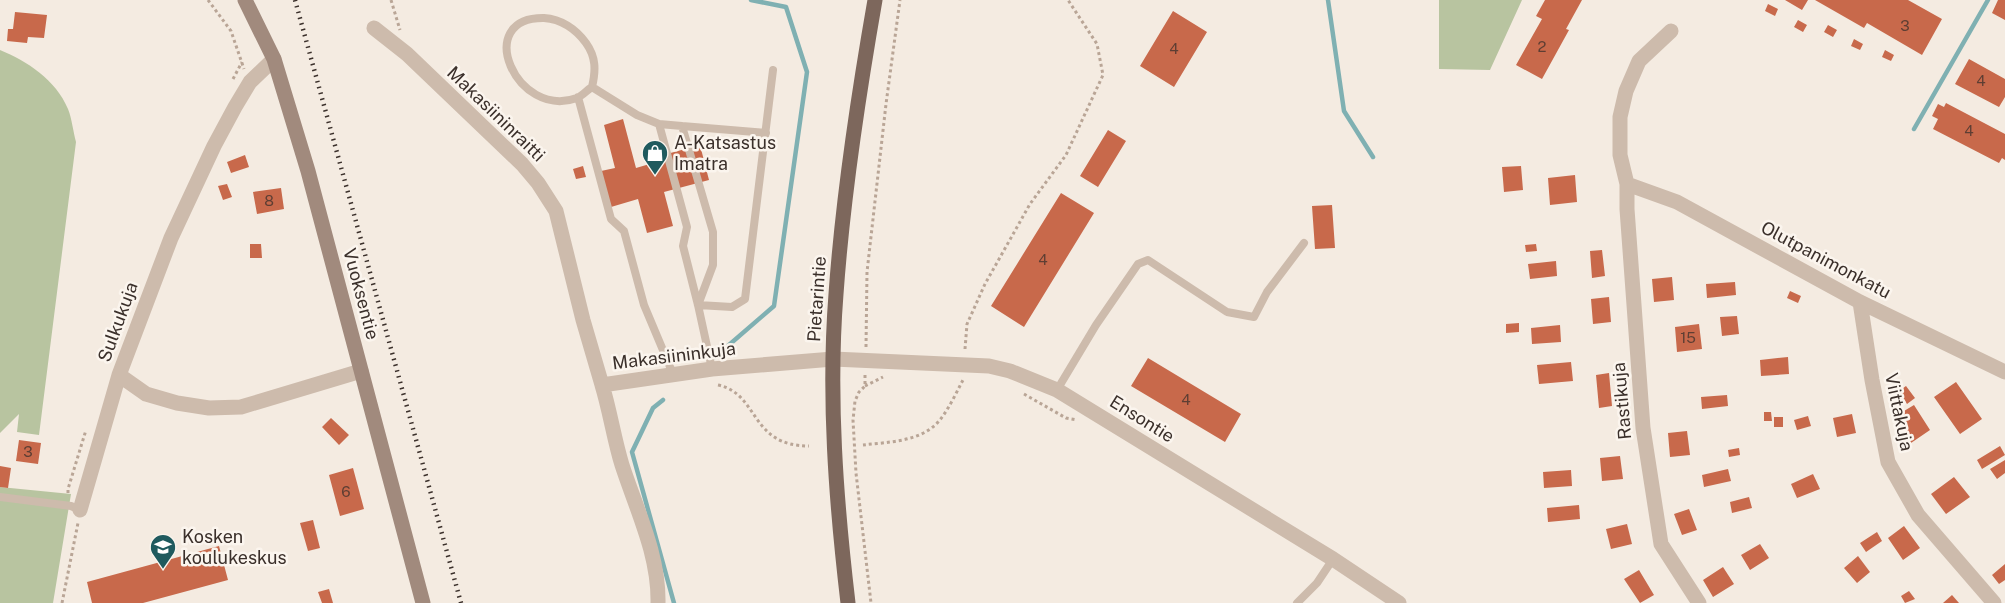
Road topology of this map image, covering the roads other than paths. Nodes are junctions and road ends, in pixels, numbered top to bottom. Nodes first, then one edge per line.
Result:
1 (245, 0) edge
2 (875, 0) edge
3 (374, 28) dead end
4 (1671, 31) dead end
5 (274, 59) junction
6 (773, 70) dead end
7 (592, 87) junction
8 (578, 97) junction
9 (659, 124) junction
10 (682, 126) junction
11 (766, 134) junction
12 (1628, 184) junction
13 (1304, 243) dead end
14 (1860, 302) junction
15 (698, 305) junction
16 (833, 359) junction
17 (712, 369) junction
18 (361, 371) junction
19 (2005, 372) edge
20 (673, 374) junction
21 (119, 375) junction
22 (602, 385) junction
23 (1057, 390) junction
24 (0, 497) edge
25 (80, 510) joint
26 (1333, 559) junction
27 (423, 603) edge
28 (658, 603) edge
29 (848, 603) edge
30 (1297, 603) edge
31 (1399, 603) edge
32 (1699, 603) edge
33 (1994, 603) edge

1 - 5 street, Vuoksentie
2 - 16 main road, Pietarintie
3 - 22 street, Makasiininraitti
4 - 12 street, Rastikuja
5 - 18 street, Vuoksentie
5 - 21 street, Sulkukuja
6 - 11 lane
7 - 8 lane
7 - 8 lane
7 - 9 lane
8 - 20 lane
9 - 10 lane
9 - 15 lane
10 - 11 lane
10 - 15 lane
11 - 15 lane
12 - 14 street, Olutpanimonkatu
12 - 32 street, Rastikuja
13 - 23 lane
14 - 19 street, Olutpanimonkatu
14 - 33 street, Viittakuja
15 - 17 lane
16 - 17 street, Makasiininkuja
16 - 23 street, Ensontie
16 - 29 main road, Pietarintie
17 - 20 street, Makasiininkuja
18 - 21 street, Sulkukuja
18 - 27 street, Vuoksentie
20 - 22 street, Makasiininkuja
21 - 25 street
22 - 28 street, Makasiininkuja
23 - 26 street, Ensontie
24 - 25 lane
26 - 30 lane
26 - 31 street, Ensontie

